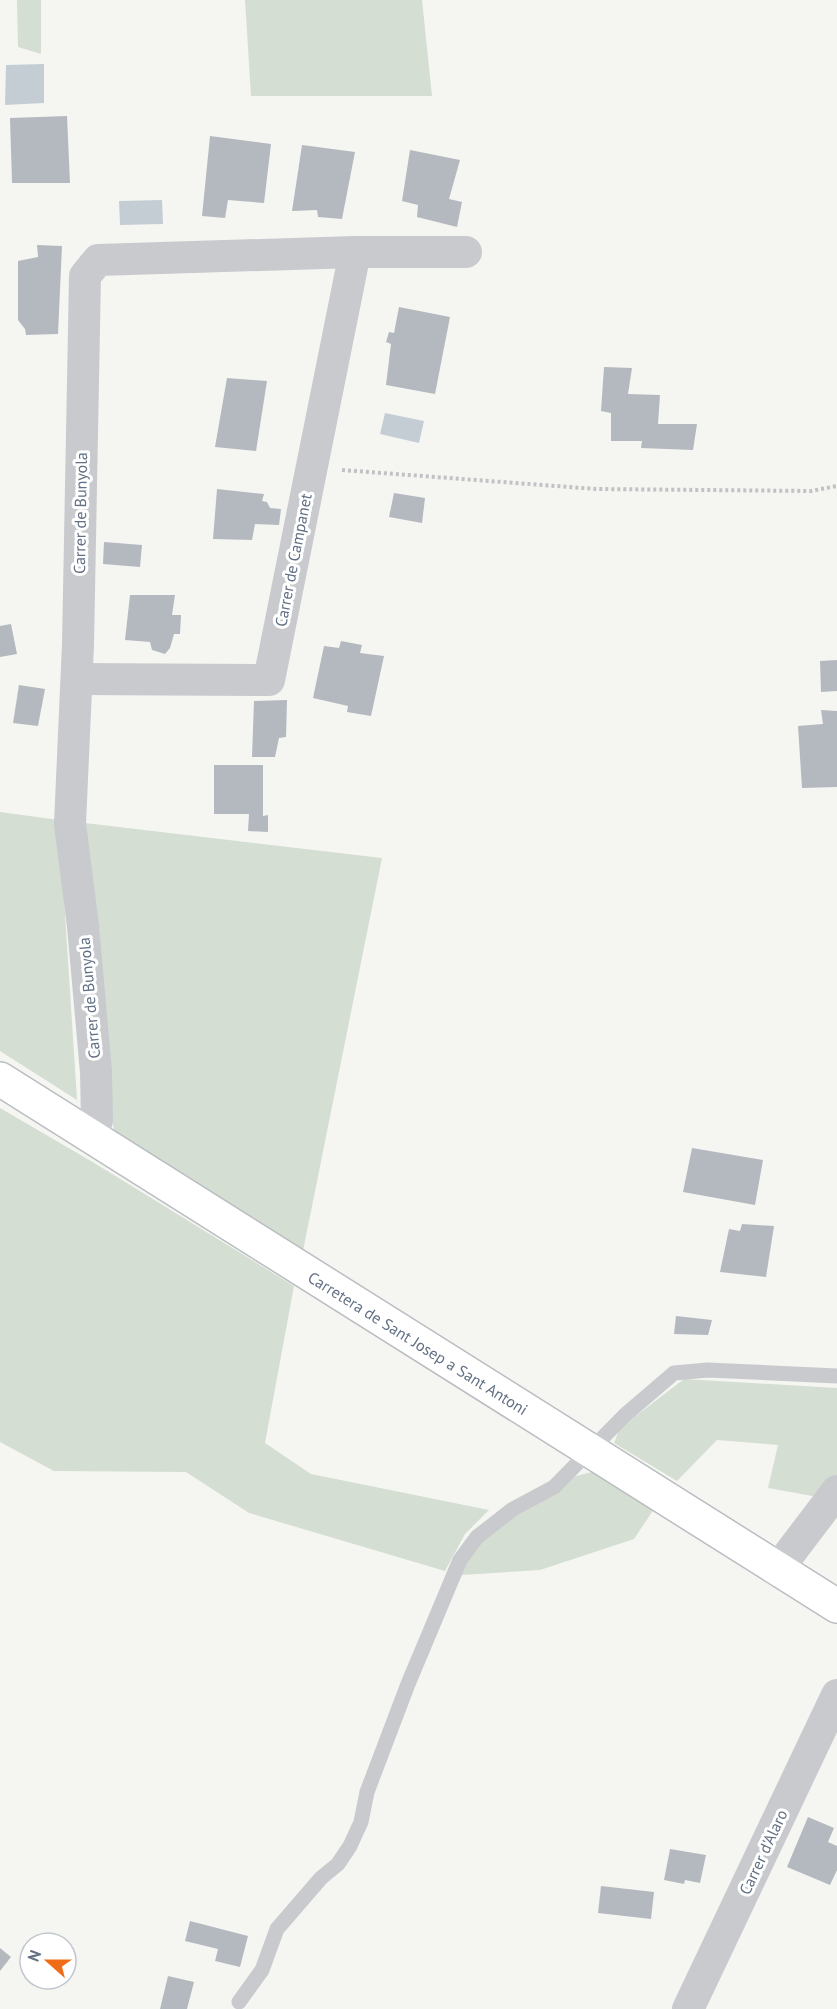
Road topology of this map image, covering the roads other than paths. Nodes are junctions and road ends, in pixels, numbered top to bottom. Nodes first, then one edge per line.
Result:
1 (355, 252) junction
2 (466, 252) dead end
3 (76, 679) junction
4 (0, 1079) edge
5 (90, 1136) junction
6 (837, 1376) edge
7 (588, 1450) junction
8 (837, 1491) edge
9 (777, 1570) junction
10 (837, 1606) edge
11 (837, 1695) edge
12 (239, 2001) dead end
13 (688, 2009) edge

1 - 2 street, Carrer de Bunyola
1 - 3 street, Carrer de Campanet
1 - 3 street, Carrer de Bunyola
3 - 5 street, Carrer de Bunyola
4 - 5 main road, Carretera de Sant Josep a Sant Antoni
5 - 7 main road, Carretera de Sant Josep a Sant Antoni
6 - 7 lane
7 - 9 main road, Carretera de Sant Josep a Sant Antoni
7 - 12 lane
8 - 9 street
9 - 10 main road, Carretera de Sant Josep a Sant Antoni
11 - 13 street, Carrer d'Alaro

